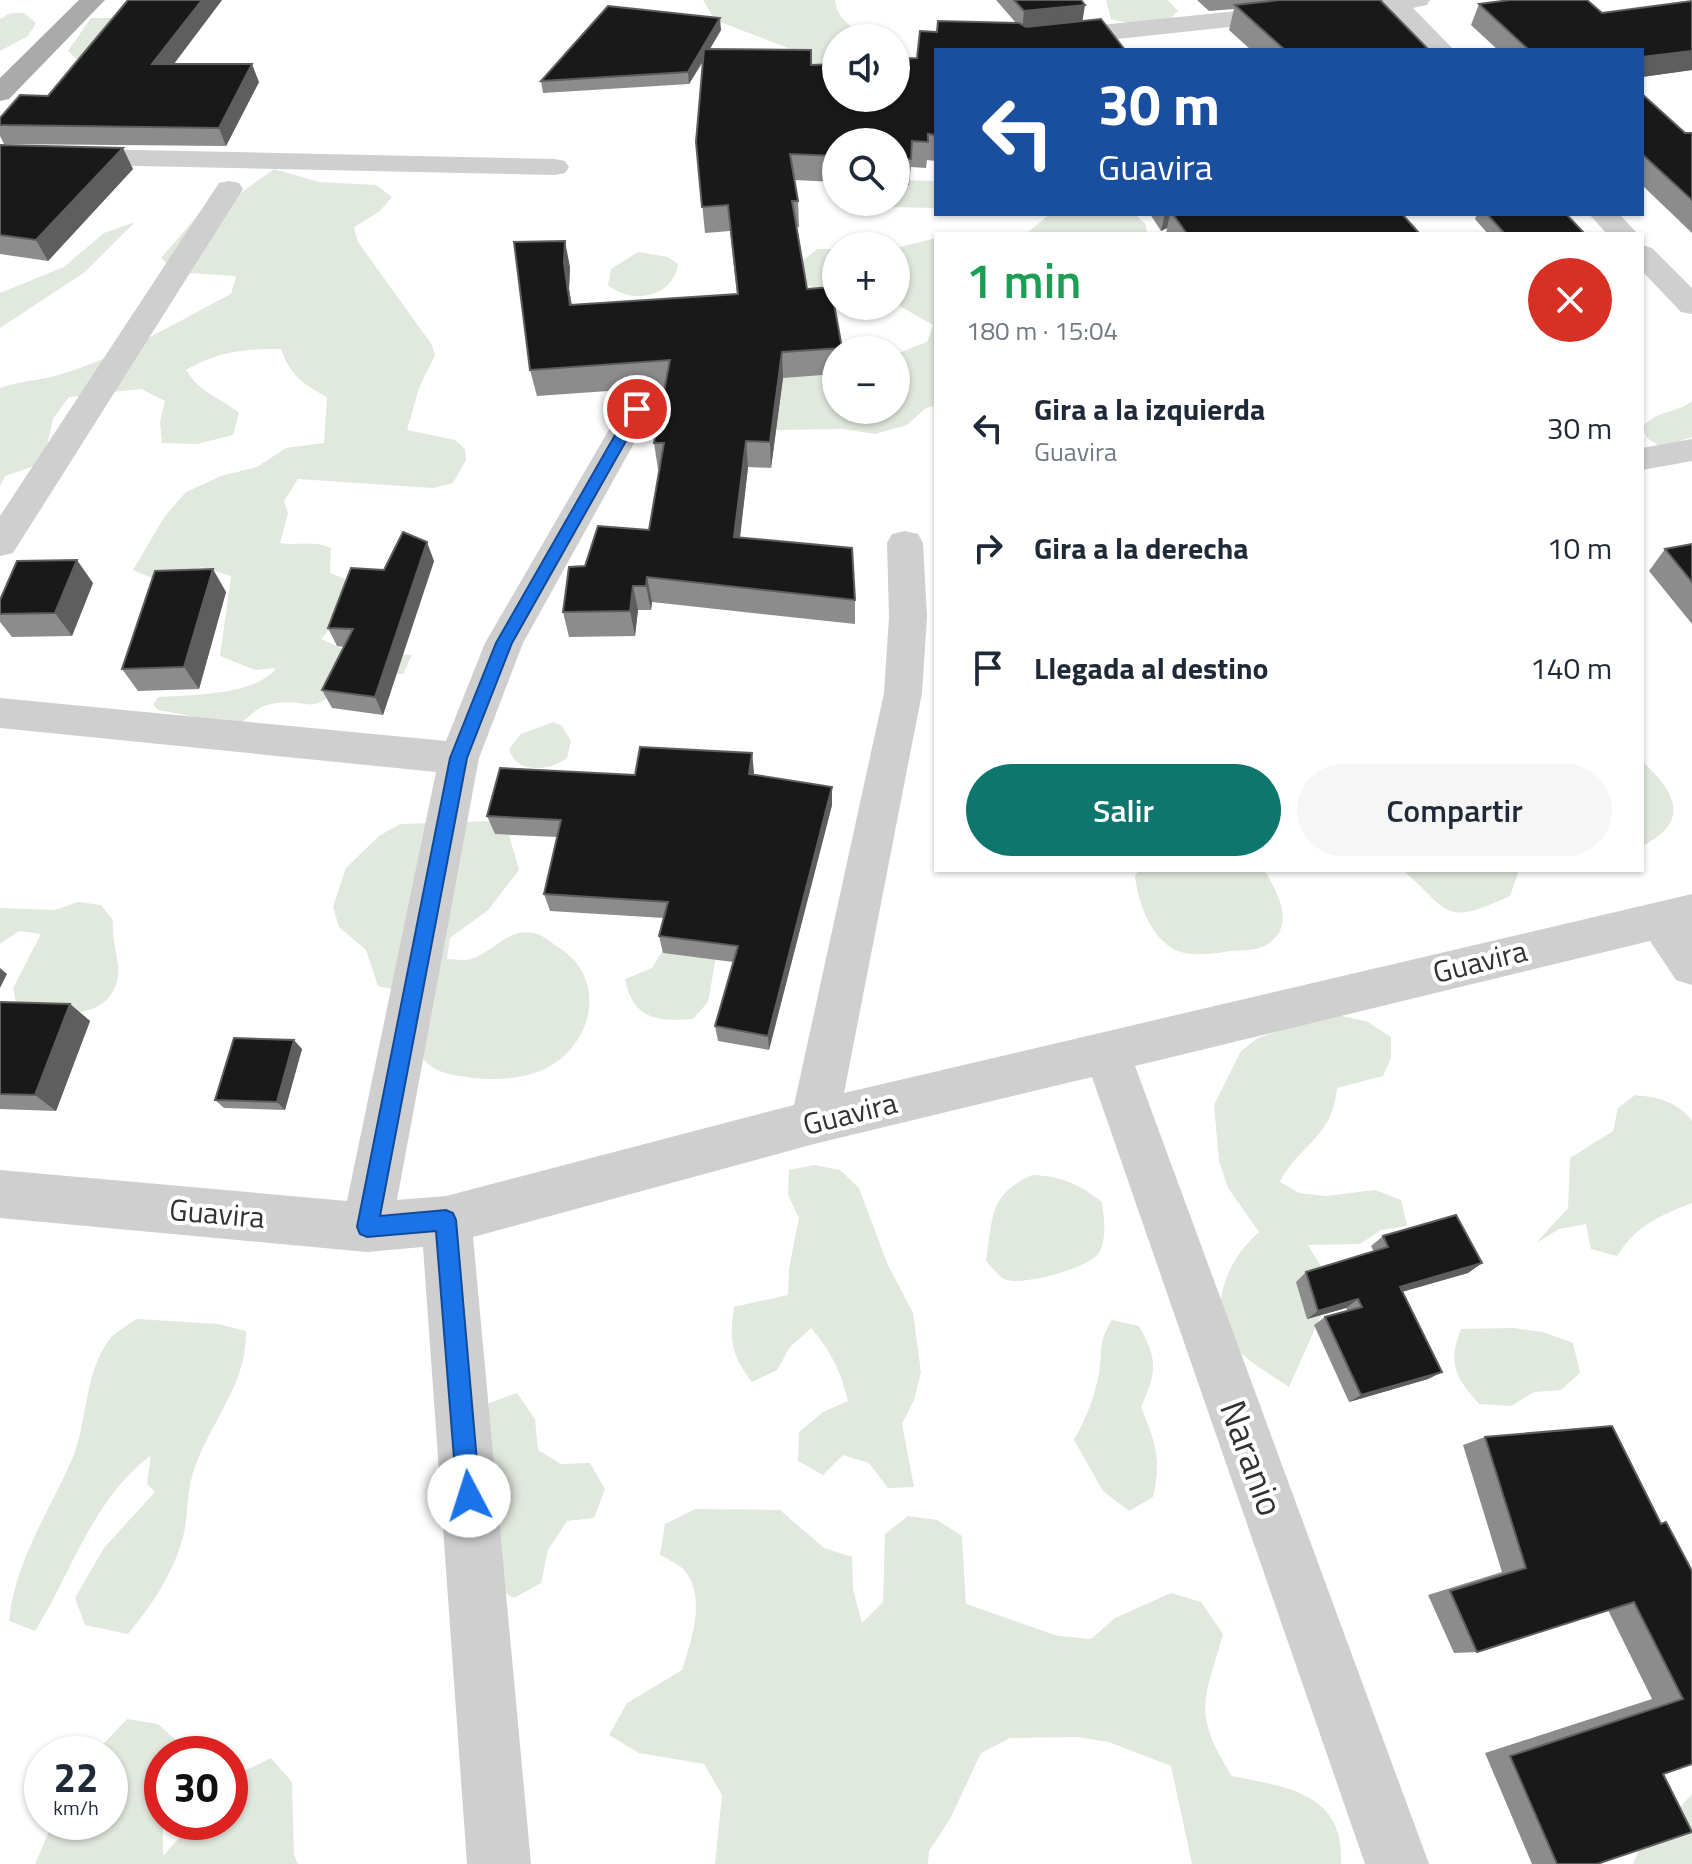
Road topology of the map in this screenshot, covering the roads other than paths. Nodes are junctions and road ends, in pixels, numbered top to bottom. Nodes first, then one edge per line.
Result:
1 (93, 0) edge
2 (1401, 1) edge
3 (1023, 41) edge
4 (1439, 48) edge
5 (0, 93) edge
6 (0, 155) edge
7 (555, 167) dead end
8 (229, 189) dead end
9 (1605, 216) edge
10 (1621, 232) edge
11 (1644, 256) edge
12 (1692, 305) edge
13 (637, 409) dead end
14 (1692, 450) edge
15 (1644, 459) edge
16 (905, 543) dead end
17 (0, 544) edge
18 (0, 713) edge
19 (459, 758) junction
20 (1676, 915) edge
21 (1692, 966) edge
22 (1107, 1052) junction
23 (814, 1122) junction
24 (0, 1194) edge
25 (446, 1220) junction
26 (367, 1227) junction
27 (499, 1864) edge
28 (1397, 1864) edge

1 - 5 main road
2 - 3 street
2 - 4 street
6 - 7 street
8 - 17 street
9 - 10 street
11 - 12 street
13 - 19 street
14 - 15 street
16 - 23 street
18 - 19 street
19 - 26 street
20 - 21 street
20 - 22 street, Guavira
22 - 23 street, Guavira
22 - 28 street, Naranio
23 - 25 street, Guavira
24 - 26 street, Guavira
25 - 26 street, Guavira
25 - 27 street

